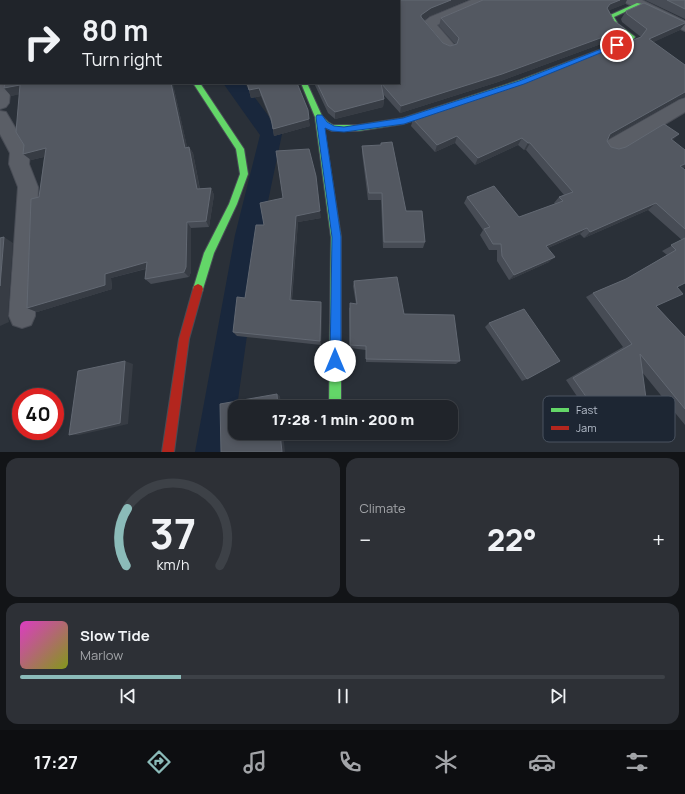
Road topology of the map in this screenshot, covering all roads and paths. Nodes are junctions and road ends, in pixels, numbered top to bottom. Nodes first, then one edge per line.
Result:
1 (483, 0) edge
2 (635, 2) edge
3 (685, 27) edge
4 (448, 47) edge
5 (3, 84) edge
6 (197, 84) edge
7 (304, 84) edge
8 (0, 103) edge
9 (685, 104) edge
10 (0, 117) edge
11 (319, 117) junction
12 (612, 147) edge
13 (9, 151) edge
14 (22, 316) dead end
15 (335, 400) edge
16 (168, 452) edge

1 - 4 street
2 - 3 street
2 - 11 street
5 - 8 street
6 - 16 street
7 - 11 street
9 - 12 street
10 - 13 street
11 - 15 street
13 - 14 street

